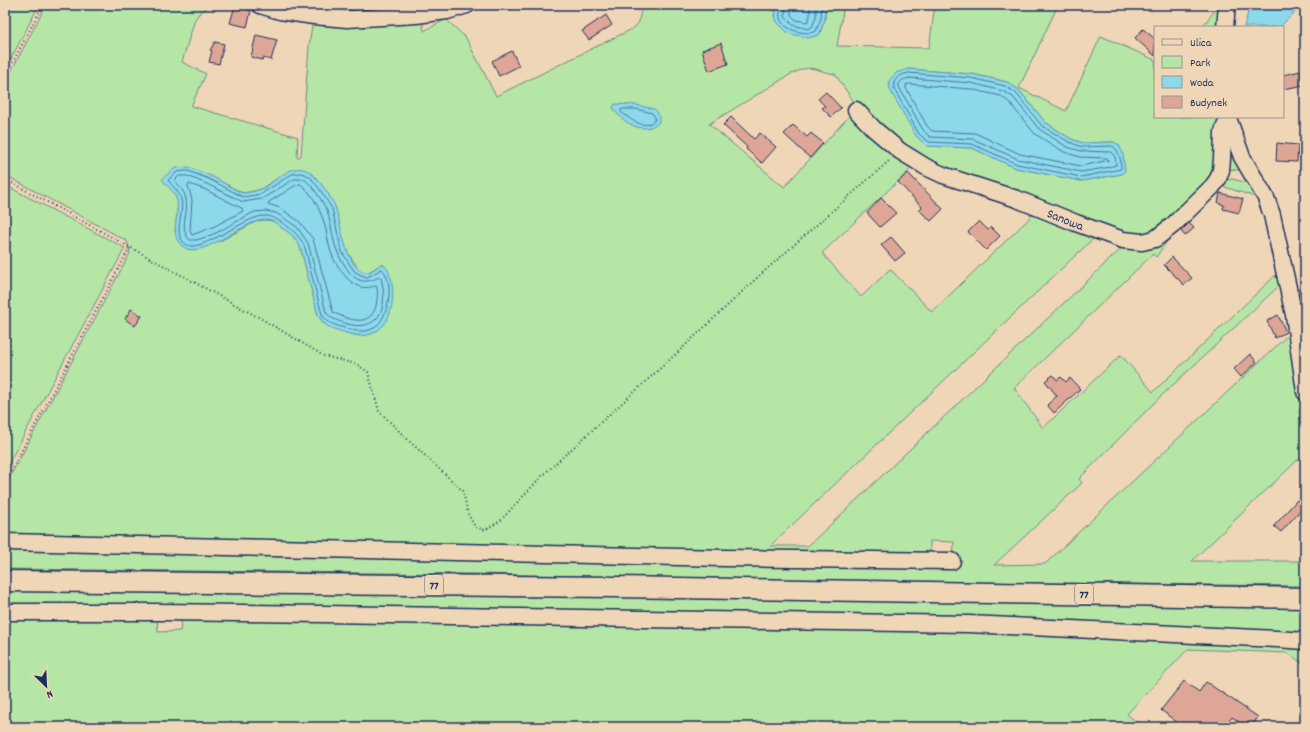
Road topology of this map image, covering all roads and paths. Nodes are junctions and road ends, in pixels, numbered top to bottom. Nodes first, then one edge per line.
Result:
1 (43, 5) edge
2 (260, 5) edge
3 (467, 5) edge
4 (1227, 5) edge
5 (307, 10) edge
6 (1225, 26) edge
7 (5, 77) edge
8 (856, 110) dead end
9 (1228, 120) edge
10 (900, 151) junction
11 (5, 179) edge
12 (130, 247) junction
13 (1305, 392) edge
14 (5, 482) edge
15 (5, 542) edge
16 (952, 561) dead end
17 (5, 581) edge
18 (1305, 598) edge
19 (5, 612) edge
20 (1305, 641) edge

1 - 7 path
2 - 5 street
3 - 5 street
4 - 6 street
8 - 10 street, Sanowa
9 - 10 street, Sanowa
9 - 13 street, Sanowa
10 - 12 path
11 - 12 path
12 - 14 path
15 - 16 street
17 - 18 main road, 77
19 - 20 street

